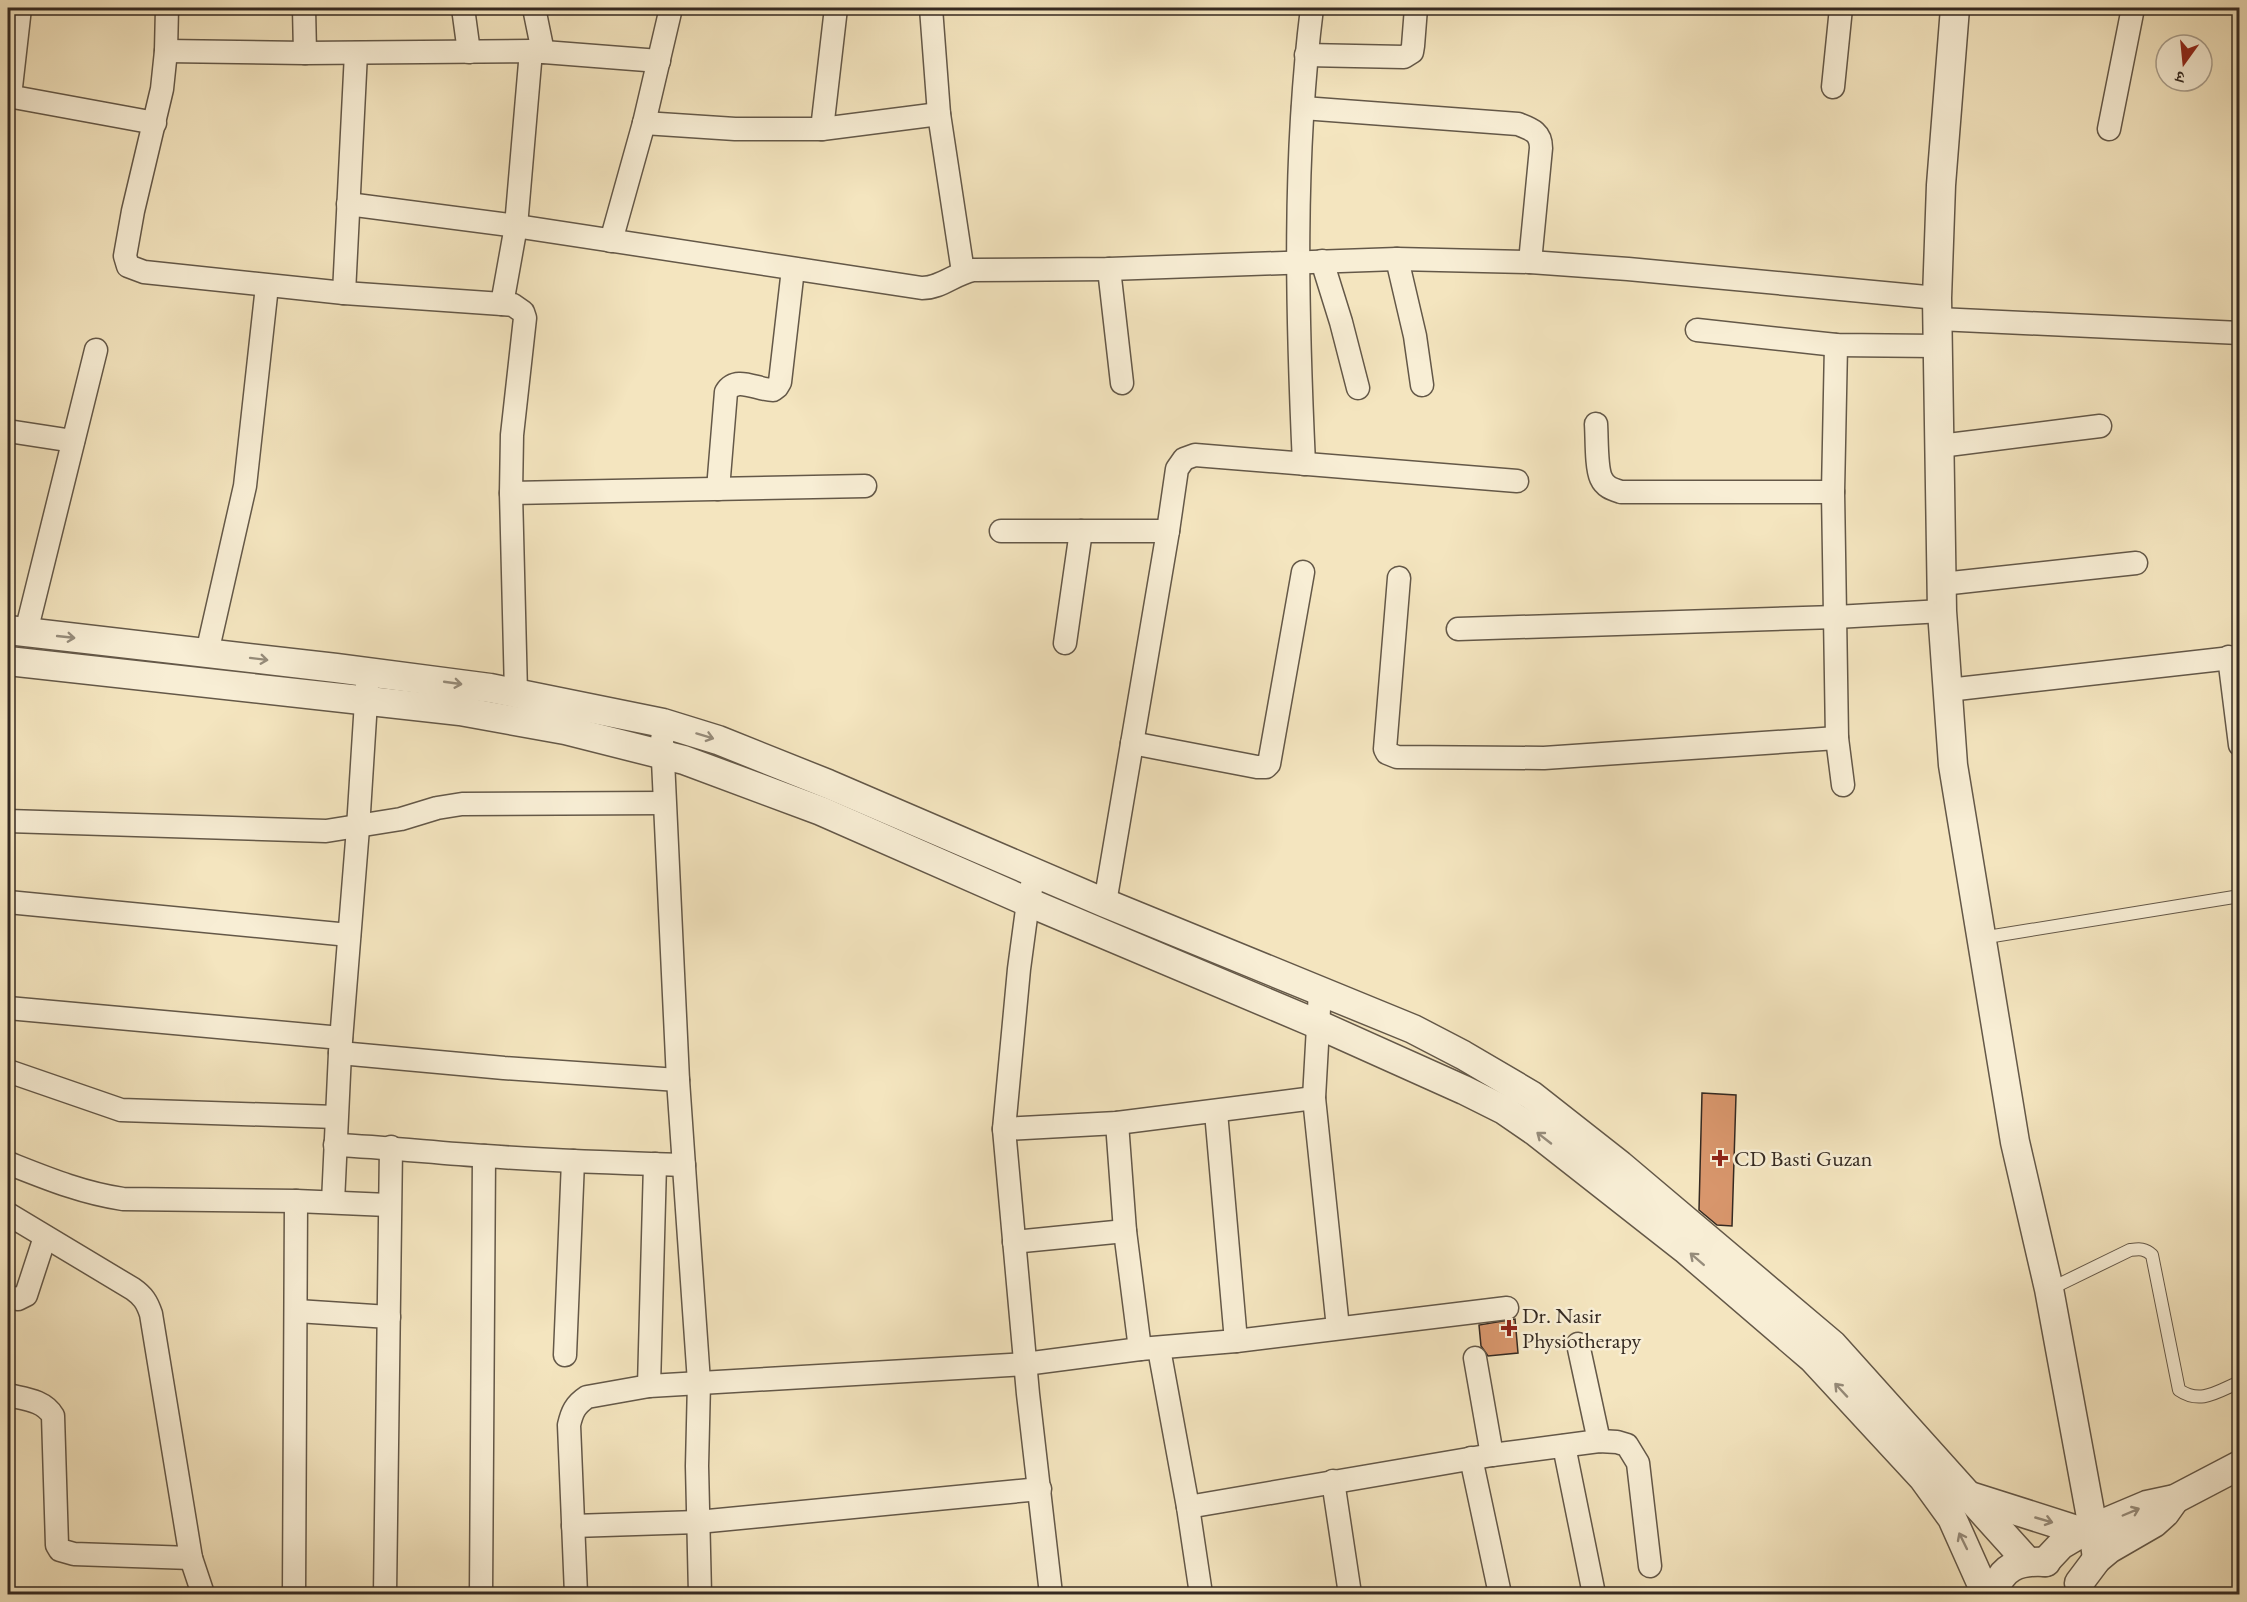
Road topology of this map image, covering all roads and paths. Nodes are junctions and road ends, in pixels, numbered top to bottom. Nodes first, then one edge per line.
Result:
1 (20, 8) edge
2 (167, 8) edge
3 (304, 8) edge
4 (463, 8) edge
5 (534, 8) edge
6 (671, 8) edge
7 (836, 8) edge
8 (931, 8) edge
9 (1312, 8) edge
10 (1416, 8) edge
11 (1841, 8) edge
12 (1955, 8) edge
13 (2133, 8) edge
14 (166, 51) junction
15 (469, 52) junction
16 (537, 52) junction
17 (305, 53) junction
18 (356, 53) junction
19 (1306, 55) junction
20 (659, 61) junction
21 (1833, 87) dead end
22 (9, 96) edge
23 (1303, 108) junction
24 (939, 114) junction
25 (155, 123) junction
26 (644, 123) junction
27 (822, 129) junction
28 (2109, 129) dead end
29 (348, 204) junction
30 (516, 226) junction
31 (611, 241) junction
32 (1396, 259) junction
33 (1322, 261) junction
34 (1530, 262) junction
35 (1299, 263) junction
36 (793, 269) junction
37 (1109, 269) junction
38 (963, 272) junction
39 (267, 286) junction
40 (344, 293) junction
41 (502, 304) junction
42 (1938, 321) junction
43 (1697, 330) dead end
44 (2240, 333) edge
45 (1836, 345) junction
46 (96, 350) dead end
47 (1122, 383) dead end
48 (1422, 385) dead end
49 (1358, 388) dead end
50 (1596, 424) dead end
51 (2100, 426) dead end
52 (8, 431) edge
53 (74, 441) junction
54 (1940, 446) junction
55 (1304, 464) junction
56 (1517, 481) dead end
57 (865, 486) dead end
58 (718, 489) junction
59 (1833, 492) junction
60 (511, 493) junction
61 (1001, 531) dead end
62 (1081, 531) junction
63 (1168, 531) junction
64 (2136, 563) dead end
65 (1303, 572) dead end
66 (1399, 578) dead end
67 (1942, 598) junction
68 (1836, 617) junction
69 (1458, 629) dead end
70 (17, 631) edge
71 (1065, 643) dead end
72 (207, 653) junction
73 (2234, 657) edge
74 (8, 661) edge
75 (367, 671) junction
76 (1948, 690) junction
77 (516, 693) junction
78 (366, 699) junction
79 (663, 723) junction
80 (1838, 738) junction
81 (1132, 743) junction
82 (2240, 745) edge
83 (662, 755) junction
84 (1843, 785) dead end
85 (664, 803) junction
86 (8, 821) edge
87 (358, 828) junction
88 (1035, 872) junction
89 (2240, 896) edge
90 (8, 902) edge
91 (1028, 902) junction
92 (1105, 903) junction
93 (349, 935) junction
94 (1980, 938) junction
95 (1320, 991) junction
96 (8, 1008) edge
97 (1317, 1024) junction
98 (340, 1046) junction
99 (8, 1071) edge
100 (678, 1080) junction
101 (1314, 1098) junction
102 (1216, 1112) junction
103 (336, 1117) junction
104 (1117, 1123) junction
105 (1004, 1129) junction
106 (335, 1145) junction
107 (391, 1147) junction
108 (484, 1156) junction
109 (573, 1161) junction
110 (8, 1163) edge
111 (655, 1164) junction
112 (684, 1165) junction
113 (296, 1201) junction
114 (333, 1202) junction
115 (388, 1205) junction
116 (8, 1214) edge
117 (1125, 1231) junction
118 (45, 1237) junction
119 (1014, 1242) junction
120 (2049, 1289) junction
121 (8, 1297) edge
122 (1507, 1308) dead end
123 (297, 1311) junction
124 (389, 1317) junction
125 (1338, 1328) junction
126 (1236, 1341) junction
127 (1578, 1344) dead end
128 (1149, 1349) junction
129 (565, 1355) dead end
130 (1474, 1358) dead end
131 (1025, 1364) junction
132 (699, 1382) junction
133 (2240, 1382) edge
134 (649, 1386) junction
135 (8, 1395) edge
136 (1599, 1441) junction
137 (1564, 1446) junction
138 (1481, 1457) junction
139 (2240, 1465) edge
140 (1333, 1481) junction
141 (1040, 1489) junction
142 (1968, 1496) junction
143 (2175, 1498) junction
144 (1188, 1507) junction
145 (698, 1522) junction
146 (573, 1526) junction
147 (2088, 1530) junction
148 (191, 1558) junction
149 (2097, 1559) junction
150 (2036, 1561) junction
151 (1650, 1566) dead end
152 (2080, 1589) edge
153 (203, 1594) edge
154 (294, 1594) edge
155 (384, 1594) edge
156 (481, 1594) edge
157 (576, 1594) edge
158 (699, 1594) edge
159 (1051, 1594) edge
160 (1201, 1594) edge
161 (1350, 1594) edge
162 (1500, 1594) edge
163 (1594, 1594) edge
164 (1986, 1594) edge
165 (1994, 1594) edge

1 - 22 street
2 - 14 street
3 - 17 street
4 - 15 street
5 - 16 street
6 - 20 street
7 - 27 street
8 - 24 street
9 - 19 street
10 - 19 street
11 - 21 street
12 - 42 street
13 - 28 street
14 - 17 street
14 - 25 street
15 - 16 street
15 - 18 street
16 - 20 street
16 - 30 street
17 - 18 street
18 - 29 street
19 - 23 street
20 - 26 street
22 - 25 street
23 - 34 street
23 - 35 street
24 - 27 street
24 - 38 street
25 - 39 street
26 - 27 street
26 - 31 street
29 - 30 street
29 - 40 street
30 - 31 street
30 - 41 street
31 - 36 street
32 - 33 street
32 - 34 street
32 - 48 street
33 - 35 street
33 - 49 street
34 - 42 street
35 - 37 street
35 - 55 street
36 - 38 street
36 - 58 street
37 - 38 street
37 - 47 street
39 - 40 street
39 - 72 street
40 - 41 street
41 - 60 street
42 - 44 street
42 - 45 street
42 - 54 street
43 - 45 street
45 - 59 street
46 - 53 street
50 - 59 street
51 - 54 street
52 - 53 street
53 - 70 street
54 - 67 street
55 - 56 street
55 - 63 street
57 - 58 street
58 - 60 street
59 - 68 street
60 - 77 street
61 - 62 street
62 - 63 street
62 - 71 street
63 - 81 street
64 - 67 street
65 - 81 street
66 - 80 street
67 - 68 street
67 - 76 street
68 - 69 street
68 - 80 street
70 -> 72 street
72 -> 75 street
73 - 76 street
73 - 82 street
74 - 78 street
75 -> 77 street
75 - 78 street
76 - 94 street
77 - 79 street
78 - 83 street
78 - 87 street
79 - 83 street
79 -> 88 street
80 - 84 street
81 - 92 street
83 - 85 street
83 - 91 street
85 - 87 street
85 - 100 street
86 - 87 street
87 - 93 street
88 - 91 street
88 - 92 street
89 - 94 lane
90 - 93 street
91 - 97 street
91 - 105 street
92 - 95 street
93 - 98 street
94 - 120 street
95 - 97 street
95 - 142 street
96 - 98 street
97 - 101 street
164 -> 97 street
98 - 100 street
98 - 103 street
99 - 103 street
100 - 112 street
101 - 102 street
101 - 125 street
102 - 104 street
102 - 126 street
103 - 106 street
104 - 105 street
104 - 117 street
105 - 119 street
106 - 107 street
106 - 114 street
107 - 108 street
107 - 115 street
108 - 109 street
108 - 156 street
109 - 111 street
109 - 129 street
110 - 113 street
111 - 112 street
111 - 134 street
112 - 132 street
113 - 114 street
113 - 123 street
114 - 115 street
115 - 124 street
116 - 118 street
117 - 119 street
117 - 128 street
118 - 121 street
118 - 148 street
119 - 131 street
120 - 133 lane
120 - 147 street
122 - 125 street
123 - 124 street
123 - 154 street
124 - 155 street
125 - 126 street
126 - 128 street
127 - 136 street
128 - 131 street
128 - 144 street
130 - 138 street
131 - 132 street
131 - 141 street
132 - 134 street
132 - 145 street
134 - 146 street
135 - 148 street
136 - 137 street
136 - 151 street
137 - 138 street
137 - 163 street
138 - 140 street
138 - 162 street
139 - 143 street
140 - 144 street
140 - 161 street
141 - 145 street
141 - 159 street
142 -> 147 street
142 - 150 street
147 -> 143 street
143 - 149 street
144 - 160 street
145 - 146 street
145 - 158 street
146 - 157 street
147 - 149 street
147 - 150 street
148 - 153 street
149 - 152 street
150 - 152 street
150 - 165 street

